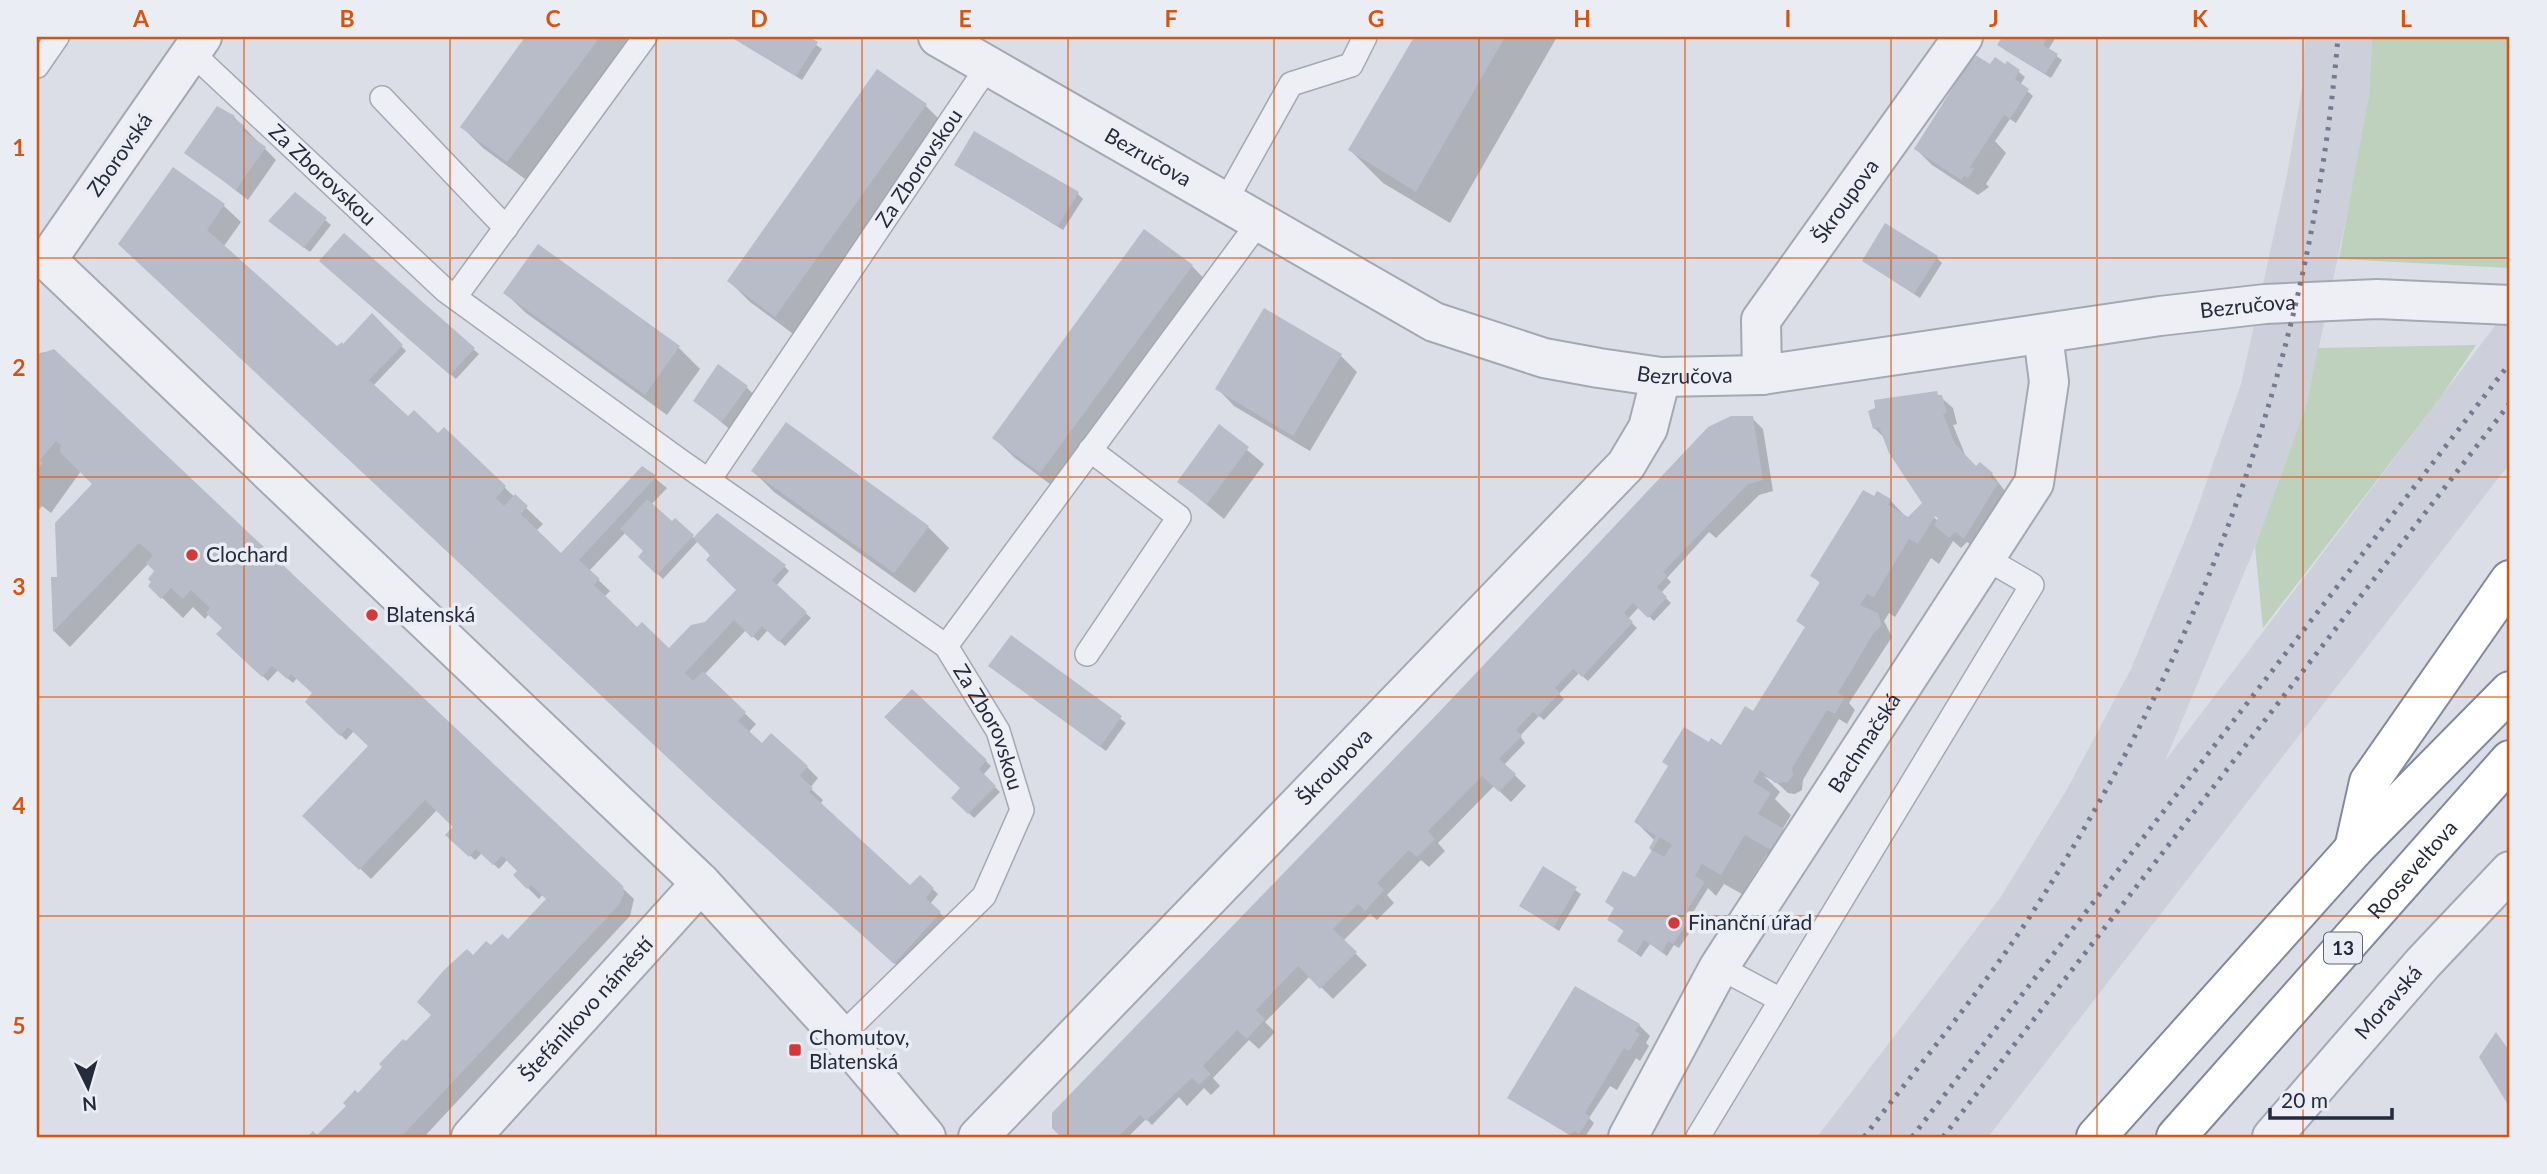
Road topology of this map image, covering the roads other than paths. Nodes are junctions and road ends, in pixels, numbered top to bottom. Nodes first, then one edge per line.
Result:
1 (57, 37) edge
2 (645, 37) edge
3 (938, 37) edge
4 (1365, 37) edge
5 (1963, 37) edge
6 (197, 44) edge
7 (37, 66) edge
8 (988, 66) junction
9 (382, 98) dead end
10 (1225, 202) junction
11 (1259, 222) junction
12 (506, 228) junction
13 (40, 261) edge
14 (455, 297) junction
15 (2510, 305) edge
16 (2043, 335) junction
17 (1762, 374) junction
18 (1661, 377) junction
19 (1090, 450) junction
20 (709, 480) junction
21 (1987, 559) junction
22 (2510, 580) edge
23 (946, 646) junction
24 (1087, 654) dead end
25 (2510, 691) edge
26 (2510, 760) edge
27 (2354, 849) junction
28 (2510, 871) edge
29 (701, 883) junction
30 (1719, 967) junction
31 (1781, 1000) junction
32 (841, 1036) junction
33 (471, 1137) edge
34 (926, 1137) edge
35 (978, 1137) edge
36 (1628, 1137) edge
37 (1698, 1137) edge
38 (2096, 1137) edge
39 (2176, 1137) edge
40 (2272, 1137) edge

1 - 7 lane
2 - 12 lane
3 - 8 street, Bezručova
4 - 10 lane
5 - 17 street, Škroupova
6 - 13 street, Zborovská
6 - 14 lane, Za Zborovskou
8 - 10 street, Bezručova
8 - 20 lane, Za Zborovskou
9 - 12 lane
10 - 11 street, Bezručova
11 - 18 street, Bezručova
11 - 19 lane
12 - 14 lane
13 - 29 street
14 - 20 lane, Za Zborovskou
15 - 16 street, Bezručova
16 - 17 street, Bezručova
16 - 21 street, Bachmačská
17 - 18 street, Bezručova
18 - 35 street, Škroupova
19 - 23 lane
19 - 24 lane
20 - 23 lane, Za Zborovskou
21 - 30 street, Bachmačská
21 - 31 lane
22 - 27 highway
23 - 32 lane, Za Zborovskou
25 - 27 highway
26 - 39 highway, Rooseveltova / 13
27 - 38 highway
28 - 40 street, Moravská
29 - 32 street
29 - 33 street, Štefánikovo náměstí
30 - 31 lane
30 - 36 street, Bachmačská
31 - 37 lane
32 - 34 street

